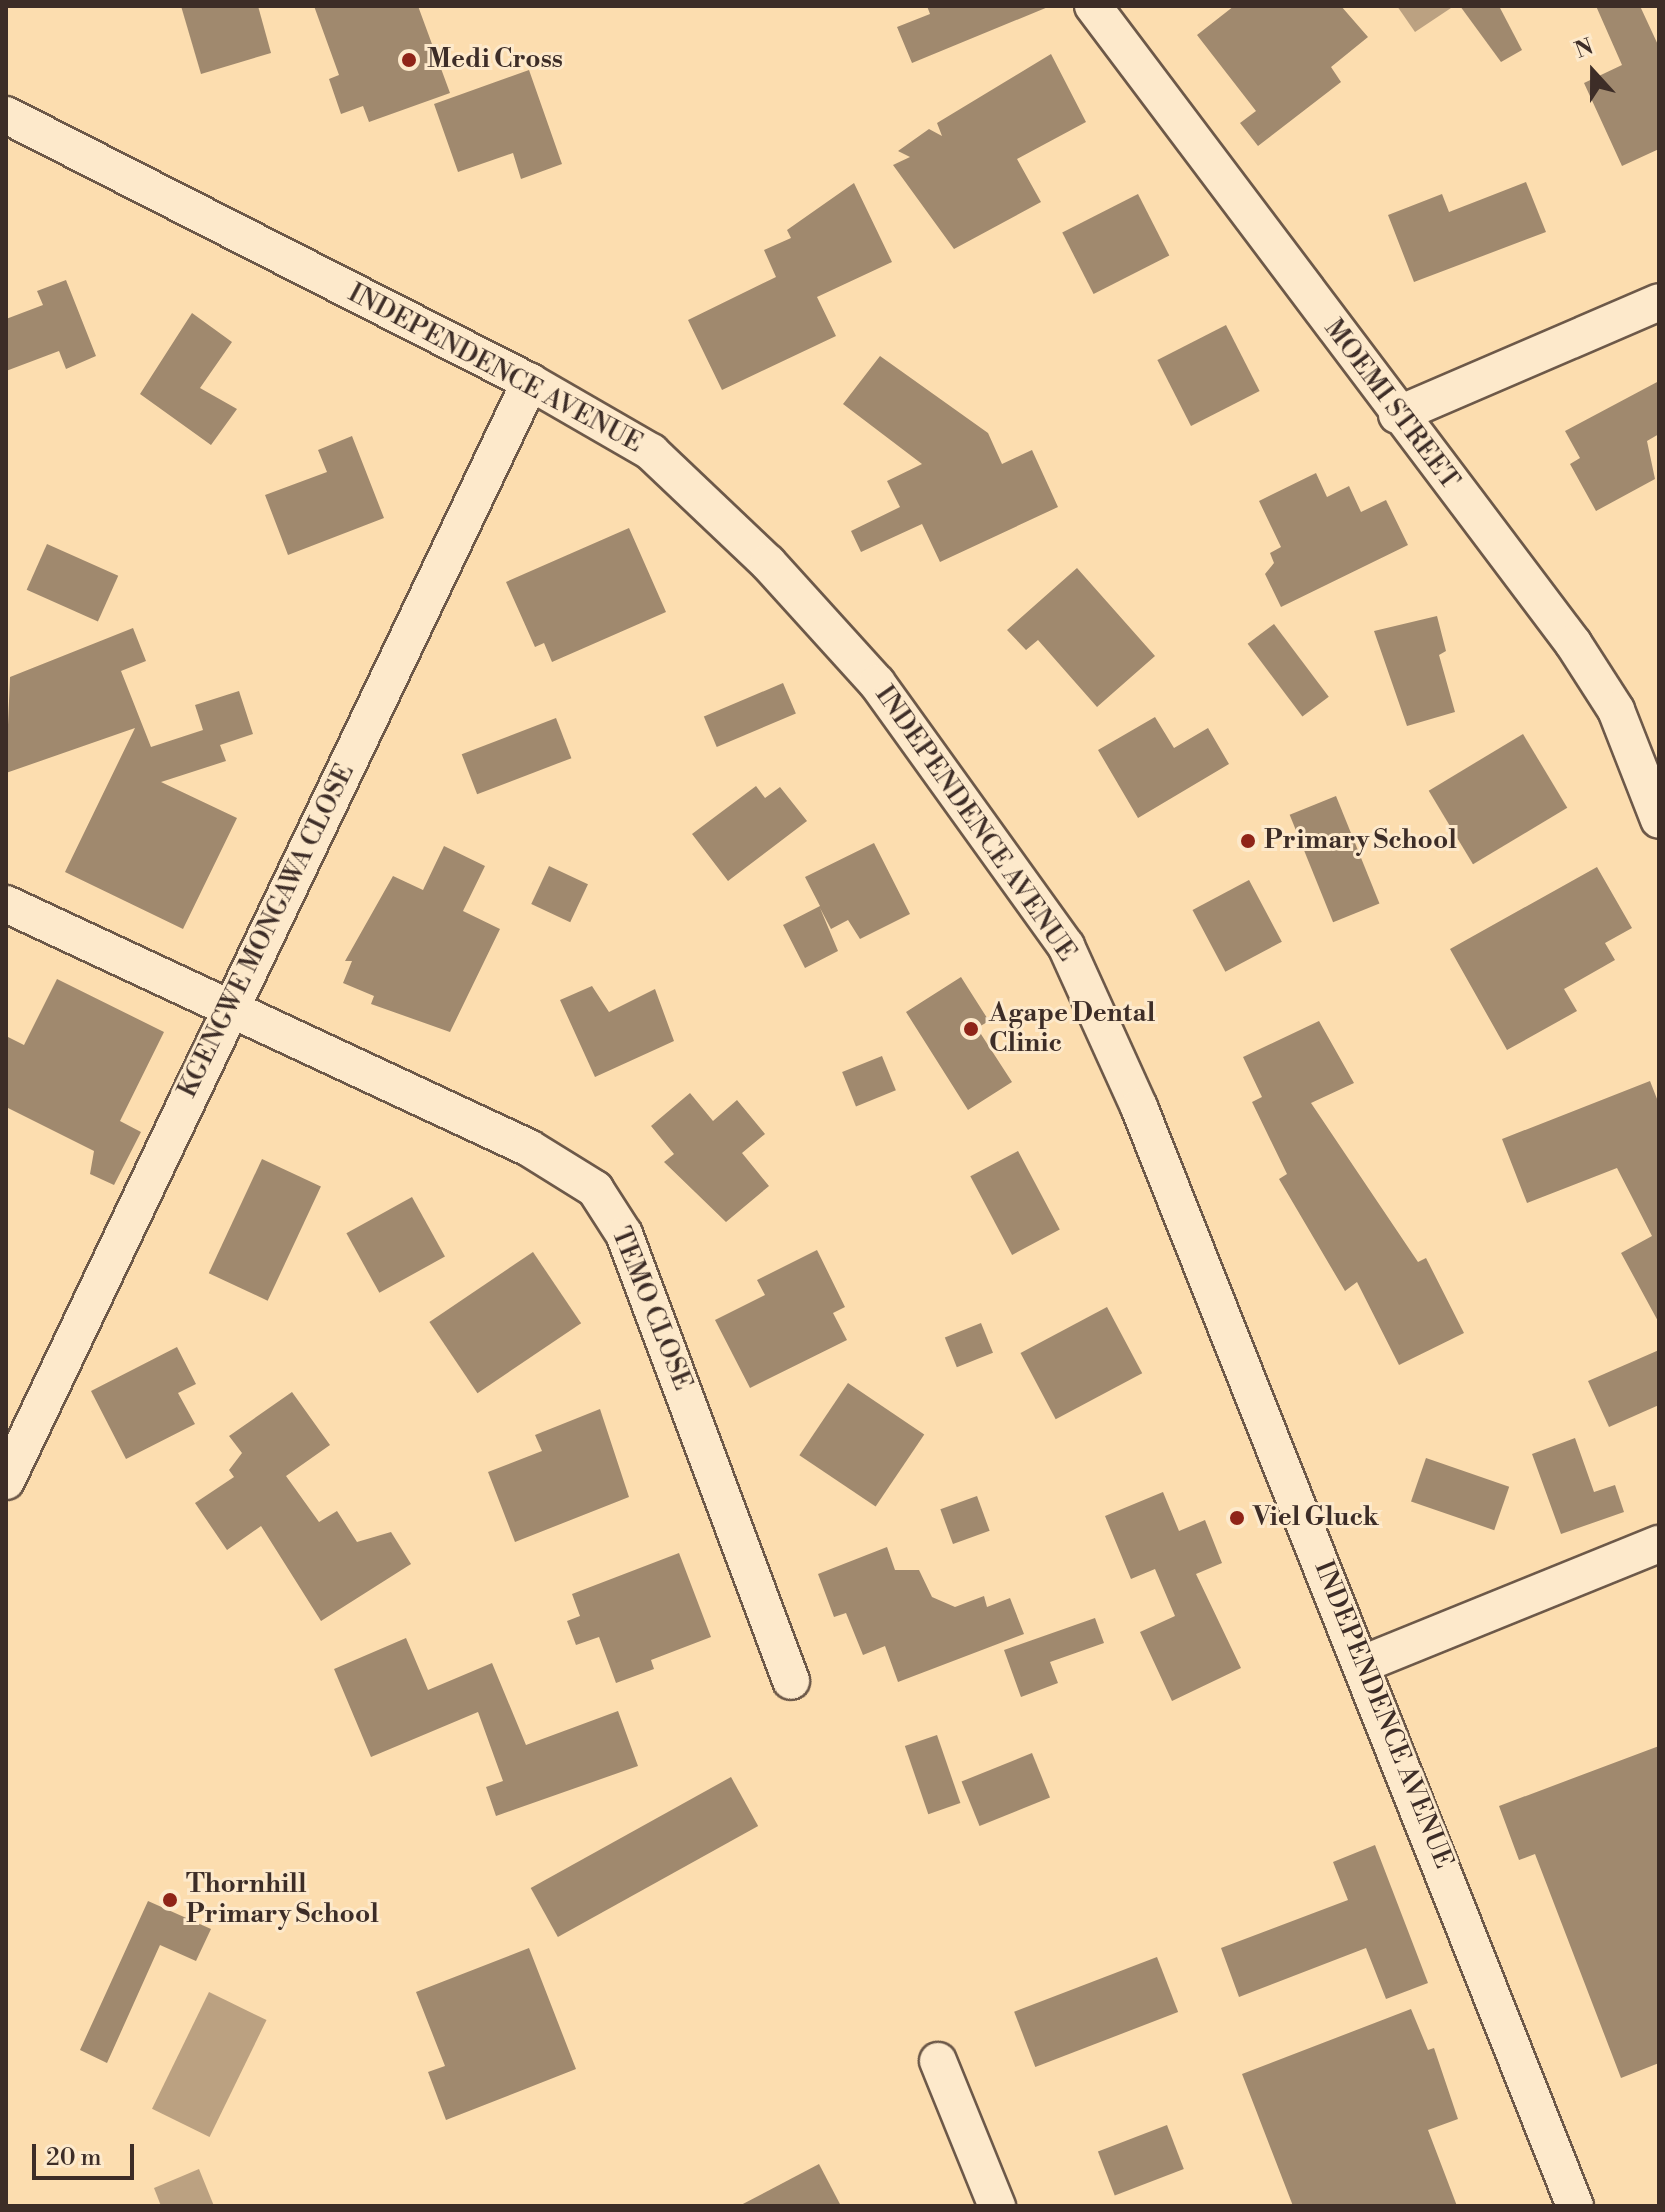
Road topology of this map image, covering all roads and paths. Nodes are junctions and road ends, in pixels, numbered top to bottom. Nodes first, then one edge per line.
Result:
1 (1093, 6) edge
2 (6, 115) edge
3 (1659, 302) edge
4 (530, 382) junction
5 (1397, 415) junction
6 (1659, 820) edge
7 (6, 904) edge
8 (228, 1012) junction
9 (6, 1481) edge
10 (1659, 1544) edge
11 (1363, 1664) junction
12 (791, 1681) dead end
13 (938, 2061) dead end
14 (997, 2206) edge
15 (1575, 2206) edge

1 - 5 street, MOEMI STREET
2 - 4 street, INDEPENDENCE AVENUE
3 - 5 street
4 - 8 street, KGENGWE MONGAWA CLOSE
4 - 11 street, INDEPENDENCE AVENUE
5 - 6 street, MOEMI STREET
7 - 8 street, TEMO CLOSE
8 - 9 street, KGENGWE MONGAWA CLOSE
8 - 12 street, TEMO CLOSE
10 - 11 street
11 - 15 street, INDEPENDENCE AVENUE
13 - 14 street

